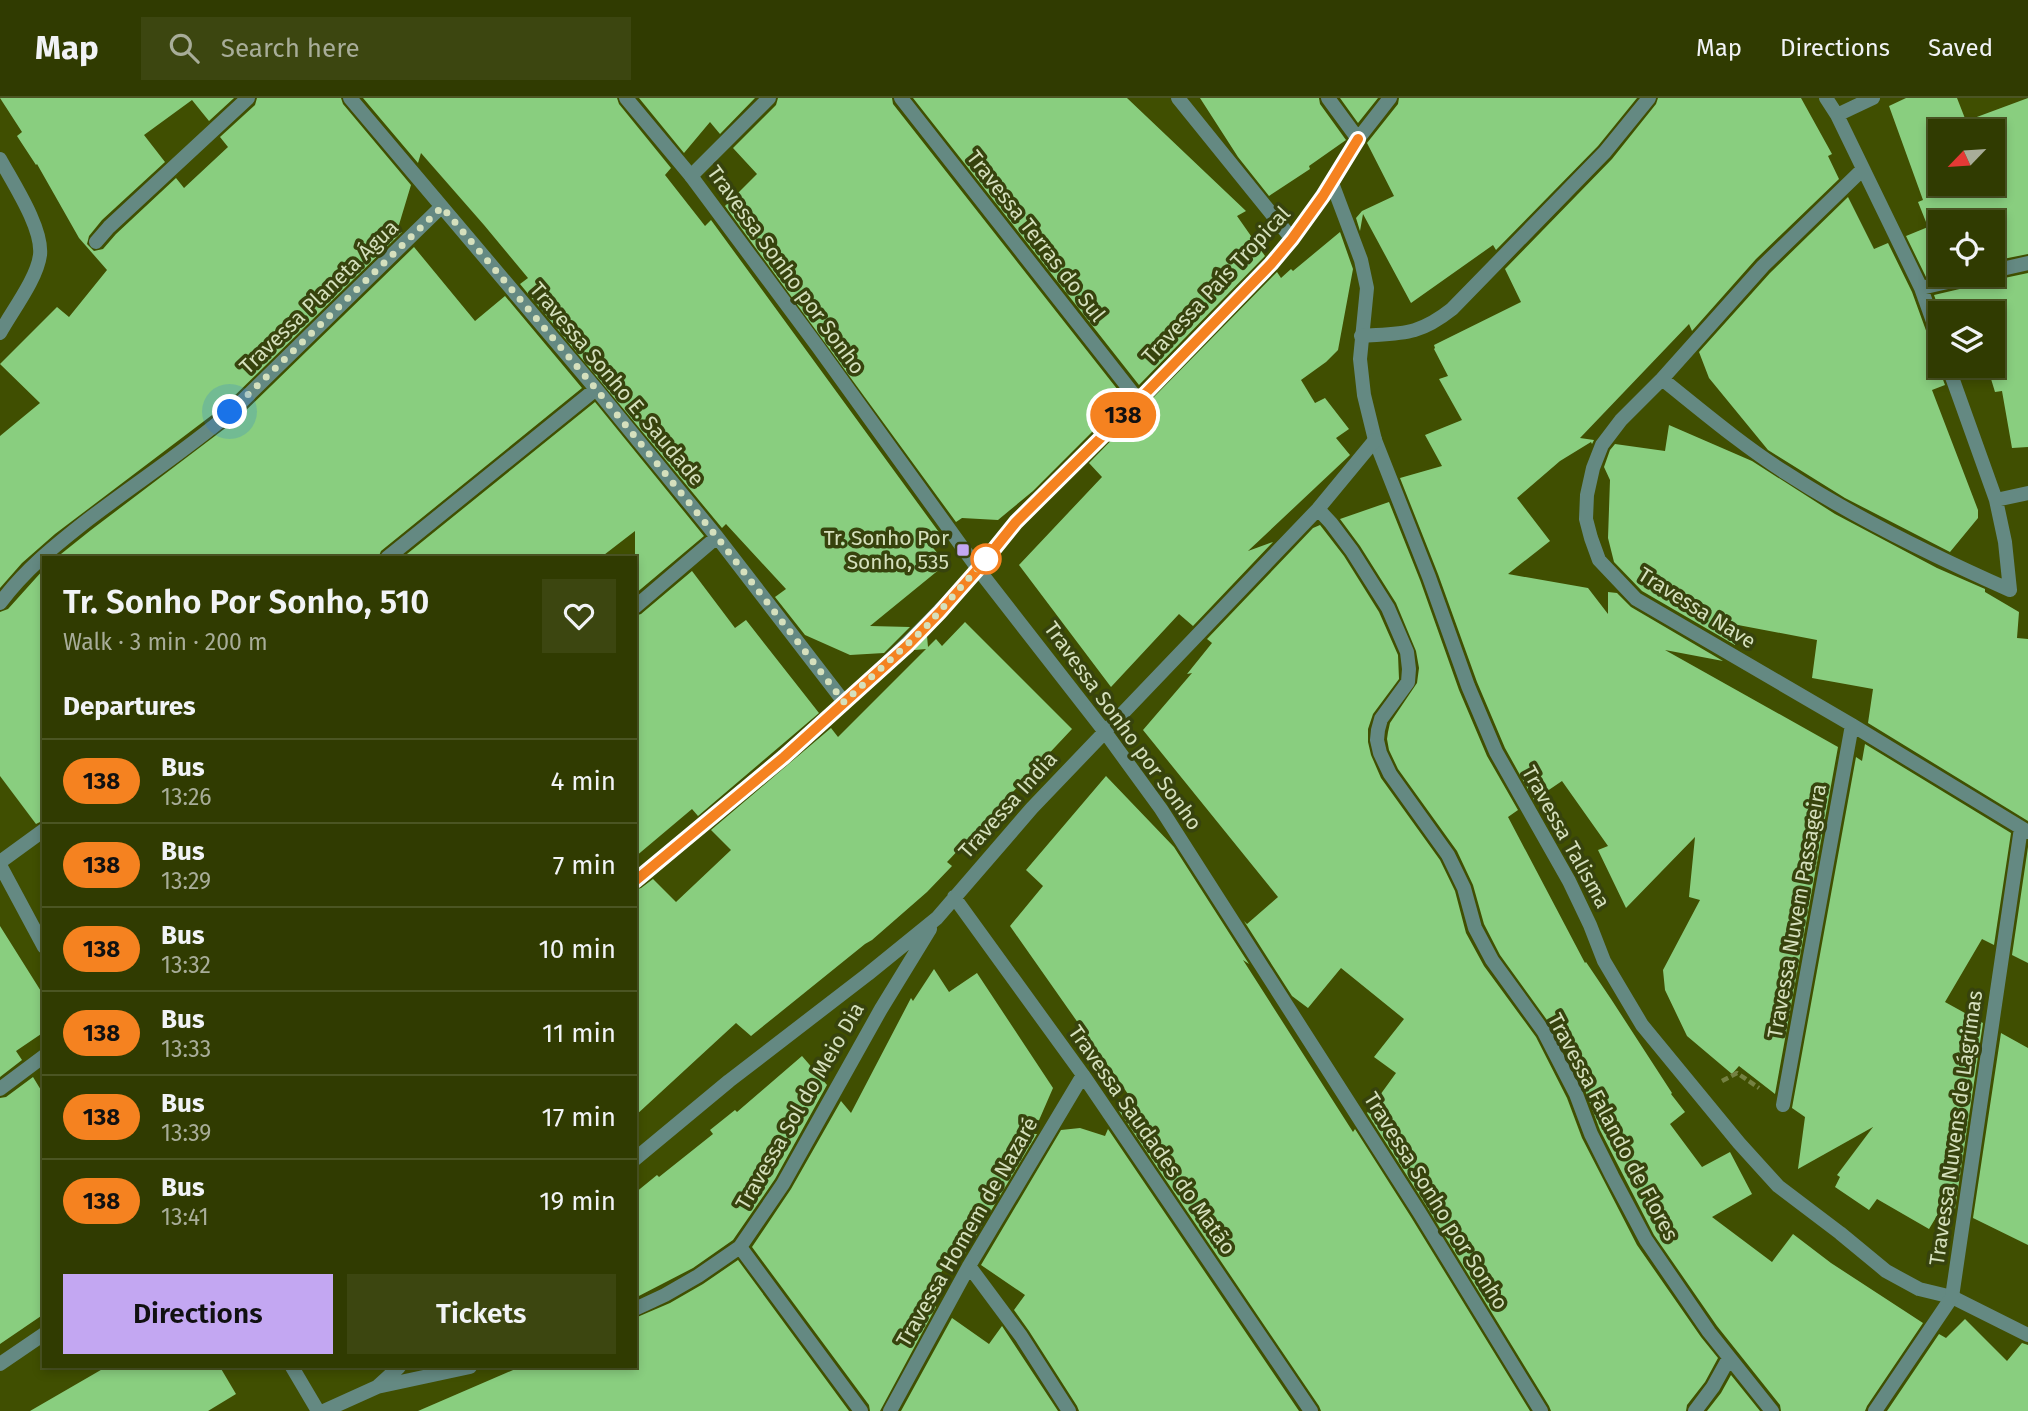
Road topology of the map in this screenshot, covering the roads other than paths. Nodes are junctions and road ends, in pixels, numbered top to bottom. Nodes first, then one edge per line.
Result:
1 (248, 98) edge
2 (350, 98) edge
3 (626, 98) edge
4 (769, 98) edge
5 (901, 98) edge
6 (1178, 98) edge
7 (1328, 98) edge
8 (1390, 98) edge
9 (1649, 98) edge
10 (1826, 98) edge
11 (1873, 98) edge
12 (1837, 115) junction
13 (1358, 139) junction
14 (0, 159) edge
15 (1863, 169) junction
16 (691, 176) junction
17 (1332, 183) junction
18 (442, 207) junction
19 (1292, 239) junction
20 (96, 242) dead end
21 (2028, 263) edge
22 (2005, 268) edge
23 (1928, 286) edge
24 (1921, 288) junction
25 (1928, 308) edge
26 (0, 333) edge
27 (1361, 336) junction
28 (1952, 378) edge
29 (1662, 379) junction
30 (596, 389) junction
31 (1139, 400) junction
32 (1376, 440) junction
33 (2028, 493) edge
34 (1996, 500) junction
35 (1318, 509) junction
36 (717, 537) junction
37 (389, 556) edge
38 (978, 569) junction
39 (0, 603) edge
40 (637, 605) edge
41 (844, 702) junction
42 (1852, 725) junction
43 (1105, 732) junction
44 (2025, 830) edge
45 (42, 832) edge
46 (0, 863) edge
47 (637, 879) edge
48 (954, 897) junction
49 (937, 918) junction
50 (42, 943) edge
51 (42, 1058) edge
52 (1083, 1074) junction
53 (0, 1089) edge
54 (1783, 1105) road end
55 (637, 1157) edge
56 (740, 1247) junction
57 (968, 1266) junction
58 (1952, 1297) junction
59 (637, 1308) edge
60 (42, 1335) edge
61 (2028, 1335) edge
62 (1729, 1358) junction
63 (0, 1364) edge
64 (293, 1368) edge
65 (397, 1368) edge
66 (465, 1368) edge
67 (377, 1387) junction
68 (318, 1411) edge
69 (324, 1411) edge
70 (861, 1411) edge
71 (890, 1411) edge
72 (1069, 1411) edge
73 (1311, 1411) edge
74 (1541, 1411) edge
75 (1695, 1411) edge
76 (1772, 1411) edge
77 (1875, 1411) edge

1 - 20 street
2 - 18 street, Travessa Sonho E. Saudade
3 - 16 street, Travessa Sonho por Sonho
4 - 16 street
5 - 31 street, Travessa Terras do Sul
6 - 19 street
7 - 13 street
8 - 13 street, Travessa País Tropical
9 - 27 street
10 - 12 street
11 - 12 street
12 - 15 street
13 - 17 street, Travessa País Tropical
14 - 26 street
15 - 24 street
15 - 29 street, Travessa Nave
16 - 38 street, Travessa Sonho por Sonho
17 - 19 street, Travessa País Tropical
17 - 27 street, Travessa Talisma
18 - 30 street, Travessa Sonho E. Saudade
18 - 39 street, Travessa Planeta Água
19 - 31 street, Travessa País Tropical
21 - 22 street
23 - 24 street
24 - 25 street
27 - 32 street, Travessa Talisma
28 - 34 street
29 - 34 street
29 - 42 street, Travessa Nave
30 - 36 street, Travessa Sonho E. Saudade
30 - 37 street
31 - 38 street, Travessa País Tropical
32 - 35 street, Travessa India
32 - 58 street, Travessa Talisma
33 - 34 street
35 - 43 street, Travessa India
35 - 62 street, Travessa Falando de Flores
36 - 40 street
36 - 41 street, Travessa Sonho E. Saudade
38 - 41 street, Travessa País Tropical
38 - 43 street, Travessa Sonho por Sonho
41 - 47 street, Travessa País Tropical
42 - 44 street, Travessa Nave
42 - 54 street, Travessa Nuvem Passageira
43 - 48 street, Travessa India
43 - 74 street, Travessa Sonho por Sonho
44 - 58 street, Travessa Nuvens de Lágrimas
45 - 46 street
46 - 50 street
48 - 49 street, Travessa India
48 - 52 street, Travessa Saudades do Matão
49 - 55 street, Travessa India
49 - 56 street, Travessa Sol do Meio Dia
51 - 53 street
52 - 57 street, Travessa Homem de Nazaré
52 - 73 street, Travessa Saudades do Matão
56 - 59 street
56 - 70 street
57 - 71 street, Travessa Homem de Nazaré
57 - 72 street
58 - 61 street, Travessa Talisma
58 - 77 street, Travessa Nuvens de Lágrimas
60 - 63 street
62 - 75 street
62 - 76 street, Travessa Falando de Flores
64 - 68 street
65 - 67 street
66 - 67 street
67 - 69 street

